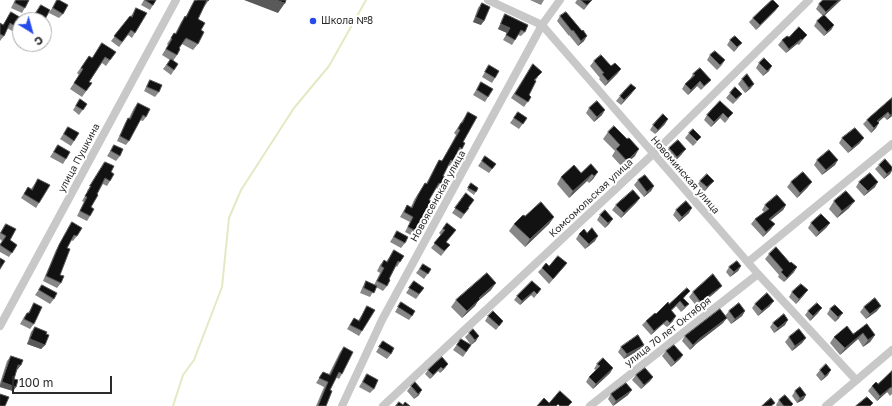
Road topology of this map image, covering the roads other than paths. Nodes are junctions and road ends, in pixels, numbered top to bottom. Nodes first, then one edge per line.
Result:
1 (176, 0) edge
2 (488, 0) edge
3 (560, 0) edge
4 (810, 0) edge
5 (542, 25) junction
6 (892, 144) edge
7 (653, 154) junction
8 (748, 262) junction
9 (758, 274) junction
10 (0, 326) edge
11 (892, 350) edge
12 (856, 380) junction
13 (342, 406) edge
14 (383, 406) edge
15 (590, 406) edge
16 (826, 406) edge

1 - 10 street, улица Пушкина
2 - 5 street, Новоминская улица
3 - 5 street, Новоясенская улица
4 - 7 street, Комсомольская улица
5 - 7 street, Новоминская улица
5 - 13 street, Новоясенская улица
6 - 8 street
7 - 8 street, Новоминская улица
7 - 14 street, Комсомольская улица
8 - 9 street, Новоминская улица
9 - 12 street, Новоминская улица
9 - 15 street, улица 70 лет Октября
11 - 12 street
12 - 16 street

